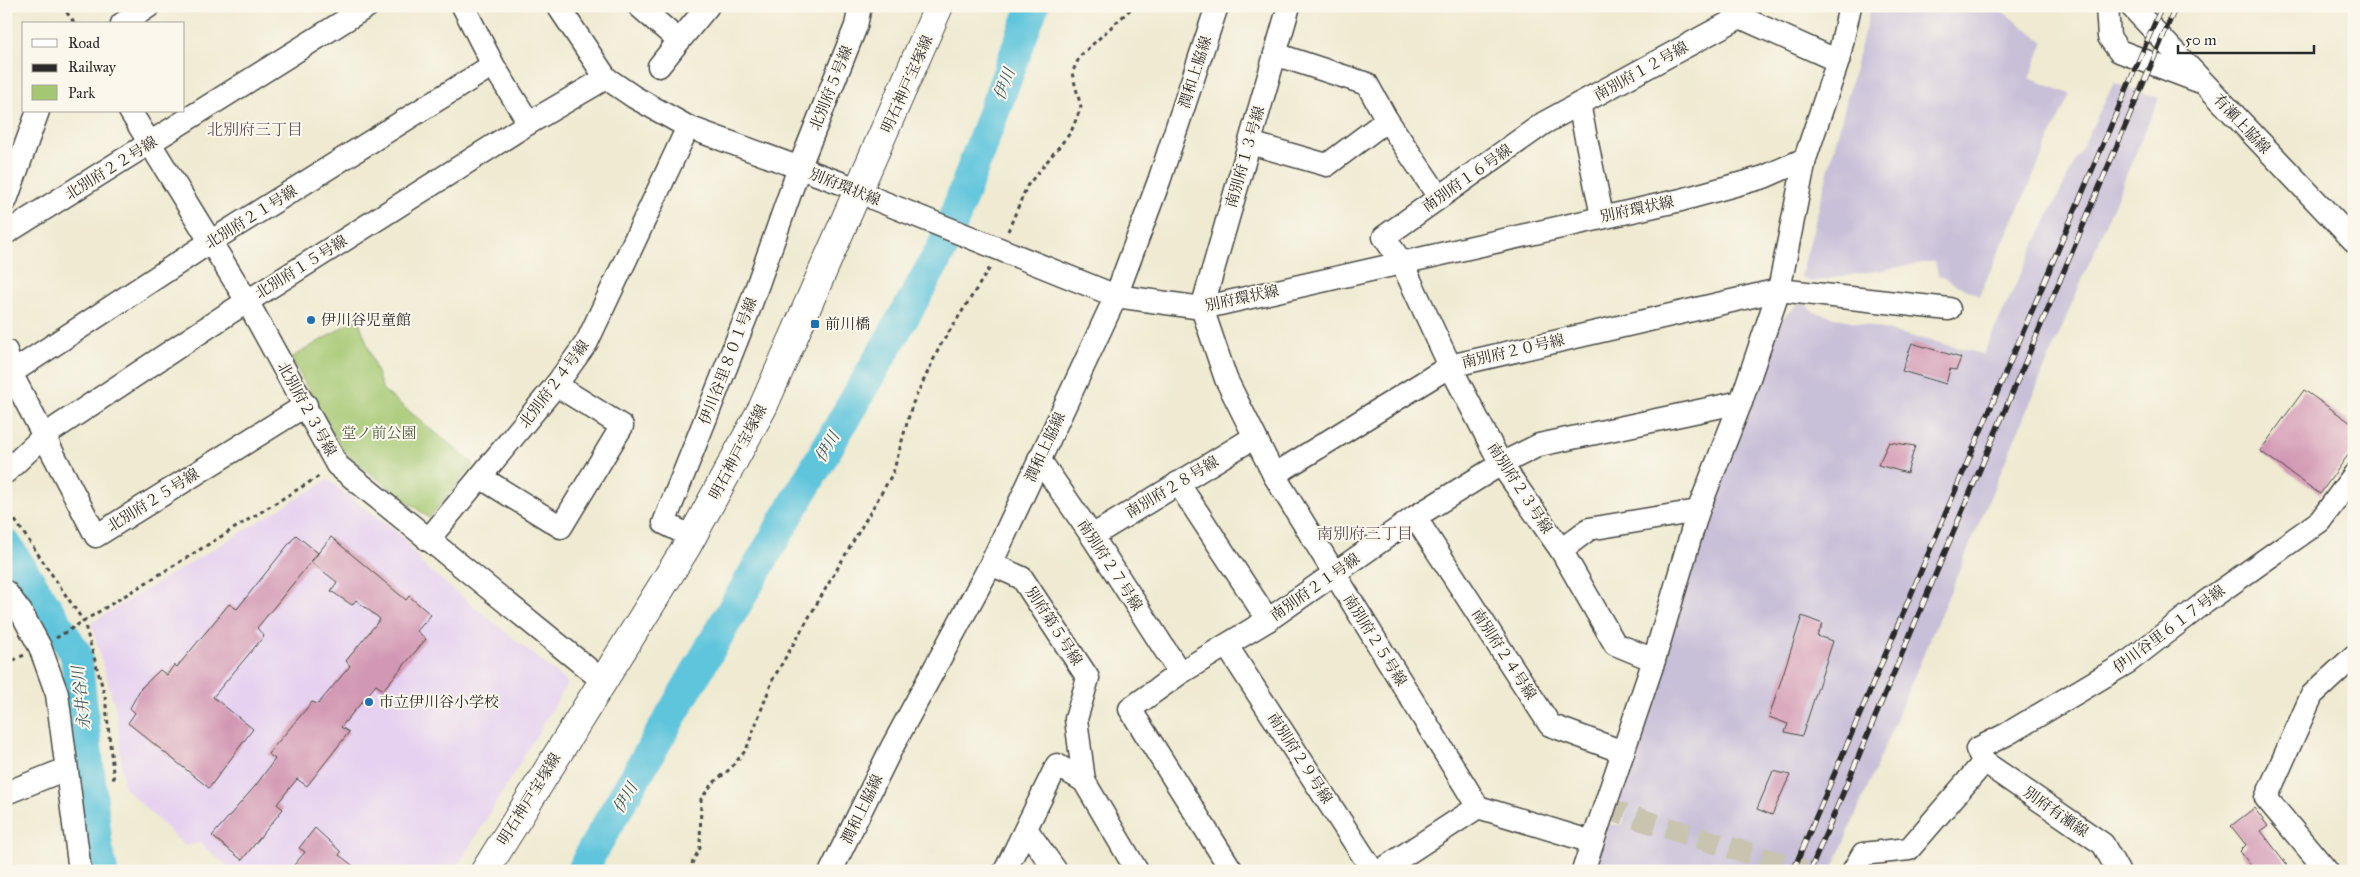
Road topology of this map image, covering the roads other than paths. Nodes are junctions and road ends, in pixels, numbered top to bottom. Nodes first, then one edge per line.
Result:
1 (149, 6) edge
2 (368, 6) edge
3 (463, 6) edge
4 (558, 6) edge
5 (639, 6) edge
6 (708, 6) edge
7 (860, 6) edge
8 (940, 6) edge
9 (1217, 6) edge
10 (1290, 6) edge
11 (1850, 6) edge
12 (2108, 6) edge
13 (2131, 6) edge
14 (1739, 10) edge
15 (125, 22) edge
16 (680, 41) junction
17 (1275, 54) junction
18 (1838, 61) junction
19 (494, 65) junction
20 (659, 66) dead end
21 (606, 78) junction
22 (2204, 83) junction
23 (1579, 104) junction
24 (38, 112) edge
25 (131, 112) edge
26 (1388, 120) junction
27 (529, 123) junction
28 (688, 127) junction
29 (1250, 143) junction
30 (150, 144) junction
31 (1805, 159) junction
32 (799, 168) junction
33 (868, 195) junction
34 (1439, 197) junction
35 (6, 200) edge
36 (1602, 216) junction
37 (6, 233) edge
38 (2352, 238) edge
39 (210, 242) junction
40 (1402, 263) junction
41 (1779, 290) junction
42 (1116, 296) junction
43 (247, 301) junction
44 (1202, 308) junction
45 (1950, 309) dead end
46 (6, 351) edge
47 (1450, 366) junction
48 (11, 373) junction
49 (556, 385) junction
50 (1741, 402) junction
51 (306, 405) junction
52 (45, 435) junction
53 (1253, 438) junction
54 (1039, 459) junction
55 (1501, 464) junction
56 (6, 472) edge
57 (1274, 475) junction
58 (2354, 475) edge
59 (480, 477) junction
60 (1178, 484) junction
61 (1698, 511) junction
62 (1415, 517) junction
63 (1092, 536) junction
64 (692, 537) junction
65 (428, 540) junction
66 (1561, 550) junction
67 (990, 564) junction
68 (1334, 575) junction
69 (6, 592) edge
70 (1268, 620) junction
71 (1227, 646) junction
72 (2354, 656) edge
73 (1654, 660) junction
74 (1180, 673) junction
75 (602, 680) junction
76 (1623, 752) junction
77 (1984, 762) junction
78 (66, 769) junction
79 (1084, 781) junction
80 (6, 793) edge
81 (1478, 807) junction
82 (1026, 829) junction
83 (1592, 842) junction
84 (80, 871) edge
85 (485, 871) edge
86 (831, 871) edge
87 (1005, 871) edge
88 (1056, 871) edge
89 (1137, 871) edge
90 (1232, 871) edge
91 (1373, 871) edge
92 (1380, 871) edge
93 (1583, 871) edge
94 (1853, 871) edge
95 (2118, 871) edge
96 (2327, 871) edge

1 - 15 street
2 - 30 street, 北別府２２号線
3 - 19 street
4 - 21 street, 別府環状線
5 - 16 street
6 - 16 street
7 - 32 street, 北別府５号線
8 - 33 main road, 明石神戸宝塚線
9 - 42 street, 潤和上脇線
10 - 17 street, 南別府１３号線
11 - 18 street
12 - 22 street
13 - 22 street, 有瀬上脇線
14 - 18 street
14 - 23 street, 南別府１２号線
16 - 20 street
17 - 26 street
17 - 29 street, 南別府１３号線
18 - 31 street
19 - 27 street
19 - 39 street, 北別府２１号線
21 - 27 street, 北別府１５号線
21 - 28 street, 別府環状線
22 - 38 street, 有瀬上脇線
23 - 34 street, 南別府１６号線
23 - 36 street, 南別府１２号線
24 - 35 street
25 - 30 street, 北別府２３号線
26 - 29 street
26 - 34 street
27 - 43 street, 北別府１５号線
28 - 32 street, 別府環状線
28 - 49 street, 北別府２４号線
29 - 44 street, 南別府１３号線
30 - 37 street, 北別府２２号線
30 - 39 street, 北別府２３号線
31 - 36 street, 別府環状線
31 - 41 street
32 - 33 street, 別府環状線
32 - 64 street, 伊川谷里８０１号線
33 - 42 street, 別府環状線
33 - 64 main road, 明石神戸宝塚線
34 - 40 street, 南別府１６号線
36 - 40 street, 別府環状線
39 - 43 street, 北別府２３号線
39 - 48 street, 北別府２１号線
40 - 44 street, 別府環状線
40 - 47 street, 南別府２３号線
41 - 45 street, 南別府２０号線
41 - 47 street, 南別府２０号線
41 - 50 street
42 - 44 street, 別府環状線
42 - 54 street, 潤和上脇線
43 - 51 street, 北別府２３号線
43 - 52 street, 北別府１５号線
44 - 53 street, 南別府２５号線
46 - 48 street
47 - 55 street, 南別府２３号線
47 - 57 street, 南別府２０号線
48 - 52 street
49 - 59 street, 北別府２４号線
49 - 59 street
50 - 55 street, 南別府２１号線
50 - 61 street
51 - 52 street, 北別府２５号線
51 - 65 street, 北別府２３号線
52 - 56 street, 北別府１５号線
53 - 57 street, 南別府２５号線
53 - 60 street, 南別府２８号線
54 - 63 street, 南別府２７号線
54 - 67 street, 潤和上脇線
55 - 62 street, 南別府２１号線
55 - 66 street, 南別府２３号線
57 - 68 street, 南別府２５号線
58 - 77 street, 伊川谷里６１７号線
59 - 65 street, 北別府２４号線
60 - 63 street, 南別府２８号線
60 - 70 street
61 - 66 street
61 - 73 street
62 - 68 street, 南別府２１号線
62 - 76 street, 南別府２４号線
63 - 74 street, 南別府２７号線
64 - 75 main road, 明石神戸宝塚線
65 - 75 street, 北別府２３号線
66 - 73 street, 南別府２３号線
67 - 79 street, 別府第５号線
67 - 86 street, 潤和上脇線
68 - 70 street, 南別府２１号線
68 - 81 street, 南別府２５号線
69 - 78 street
70 - 71 street, 南別府２１号線
71 - 74 street, 南別府２１号線
71 - 91 street, 南別府２９号線
72 - 96 street
73 - 76 street
74 - 90 street, 南別府２１号線
75 - 85 main road, 明石神戸宝塚線
76 - 83 street
77 - 94 street
77 - 95 street, 別府有瀬線
78 - 80 street
78 - 84 street
79 - 82 street
79 - 89 street, 別府第５号線
81 - 83 street
81 - 92 street
82 - 87 street
82 - 88 street
83 - 93 street

